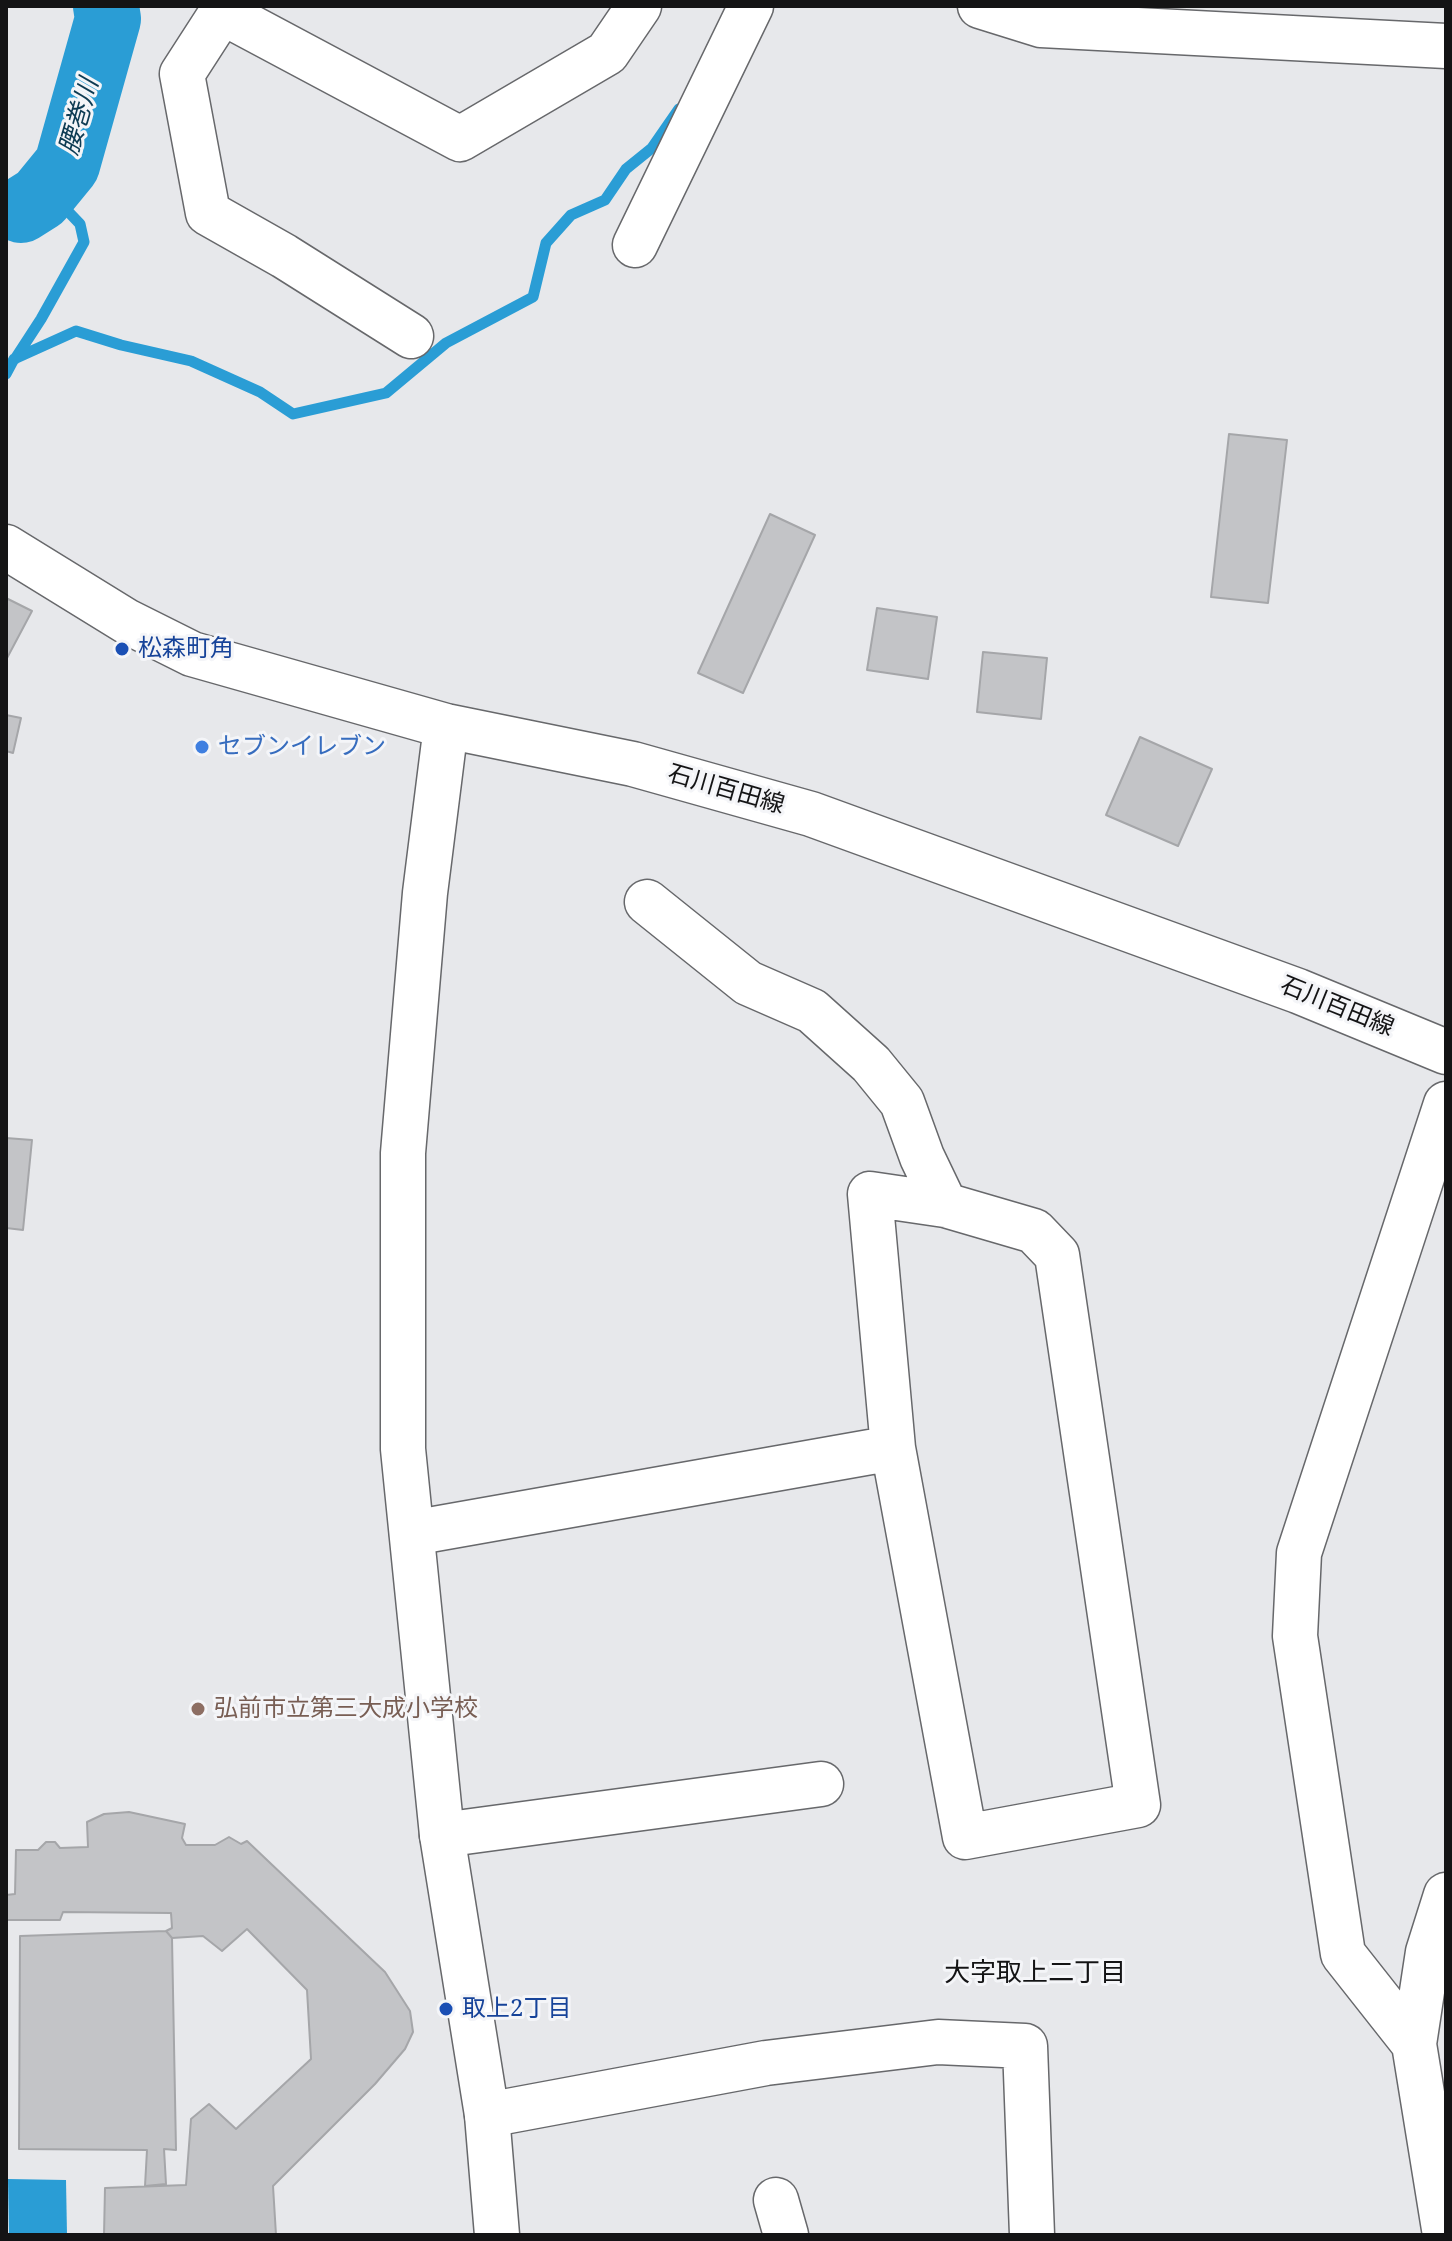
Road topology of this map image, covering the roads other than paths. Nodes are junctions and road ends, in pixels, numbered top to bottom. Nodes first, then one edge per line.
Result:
1 (639, 6) edge
2 (751, 6) edge
3 (980, 6) edge
4 (223, 9) edge
5 (1306, 22) edge
6 (1446, 46) edge
7 (635, 245) dead end
8 (411, 336) dead end
9 (6, 547) edge
10 (446, 726) junction
11 (647, 902) dead end
12 (1446, 1052) edge
13 (1446, 1104) edge
14 (945, 1205) junction
15 (893, 1448) junction
16 (412, 1533) junction
17 (821, 1784) dead end
18 (442, 1835) junction
19 (1446, 1895) edge
20 (1414, 2044) junction
21 (487, 2115) junction
22 (497, 2235) edge
23 (1032, 2235) edge
24 (1445, 2235) edge

1 - 4 street
2 - 7 street
3 - 5 street
4 - 8 street
5 - 6 street
9 - 10 street, 石川百田線
10 - 12 street, 石川百田線
10 - 16 street
11 - 14 street
13 - 20 street
14 - 15 street
14 - 15 street
15 - 16 street
16 - 18 street
17 - 18 street
18 - 21 street
19 - 20 street
20 - 24 street
21 - 22 street
21 - 23 street

